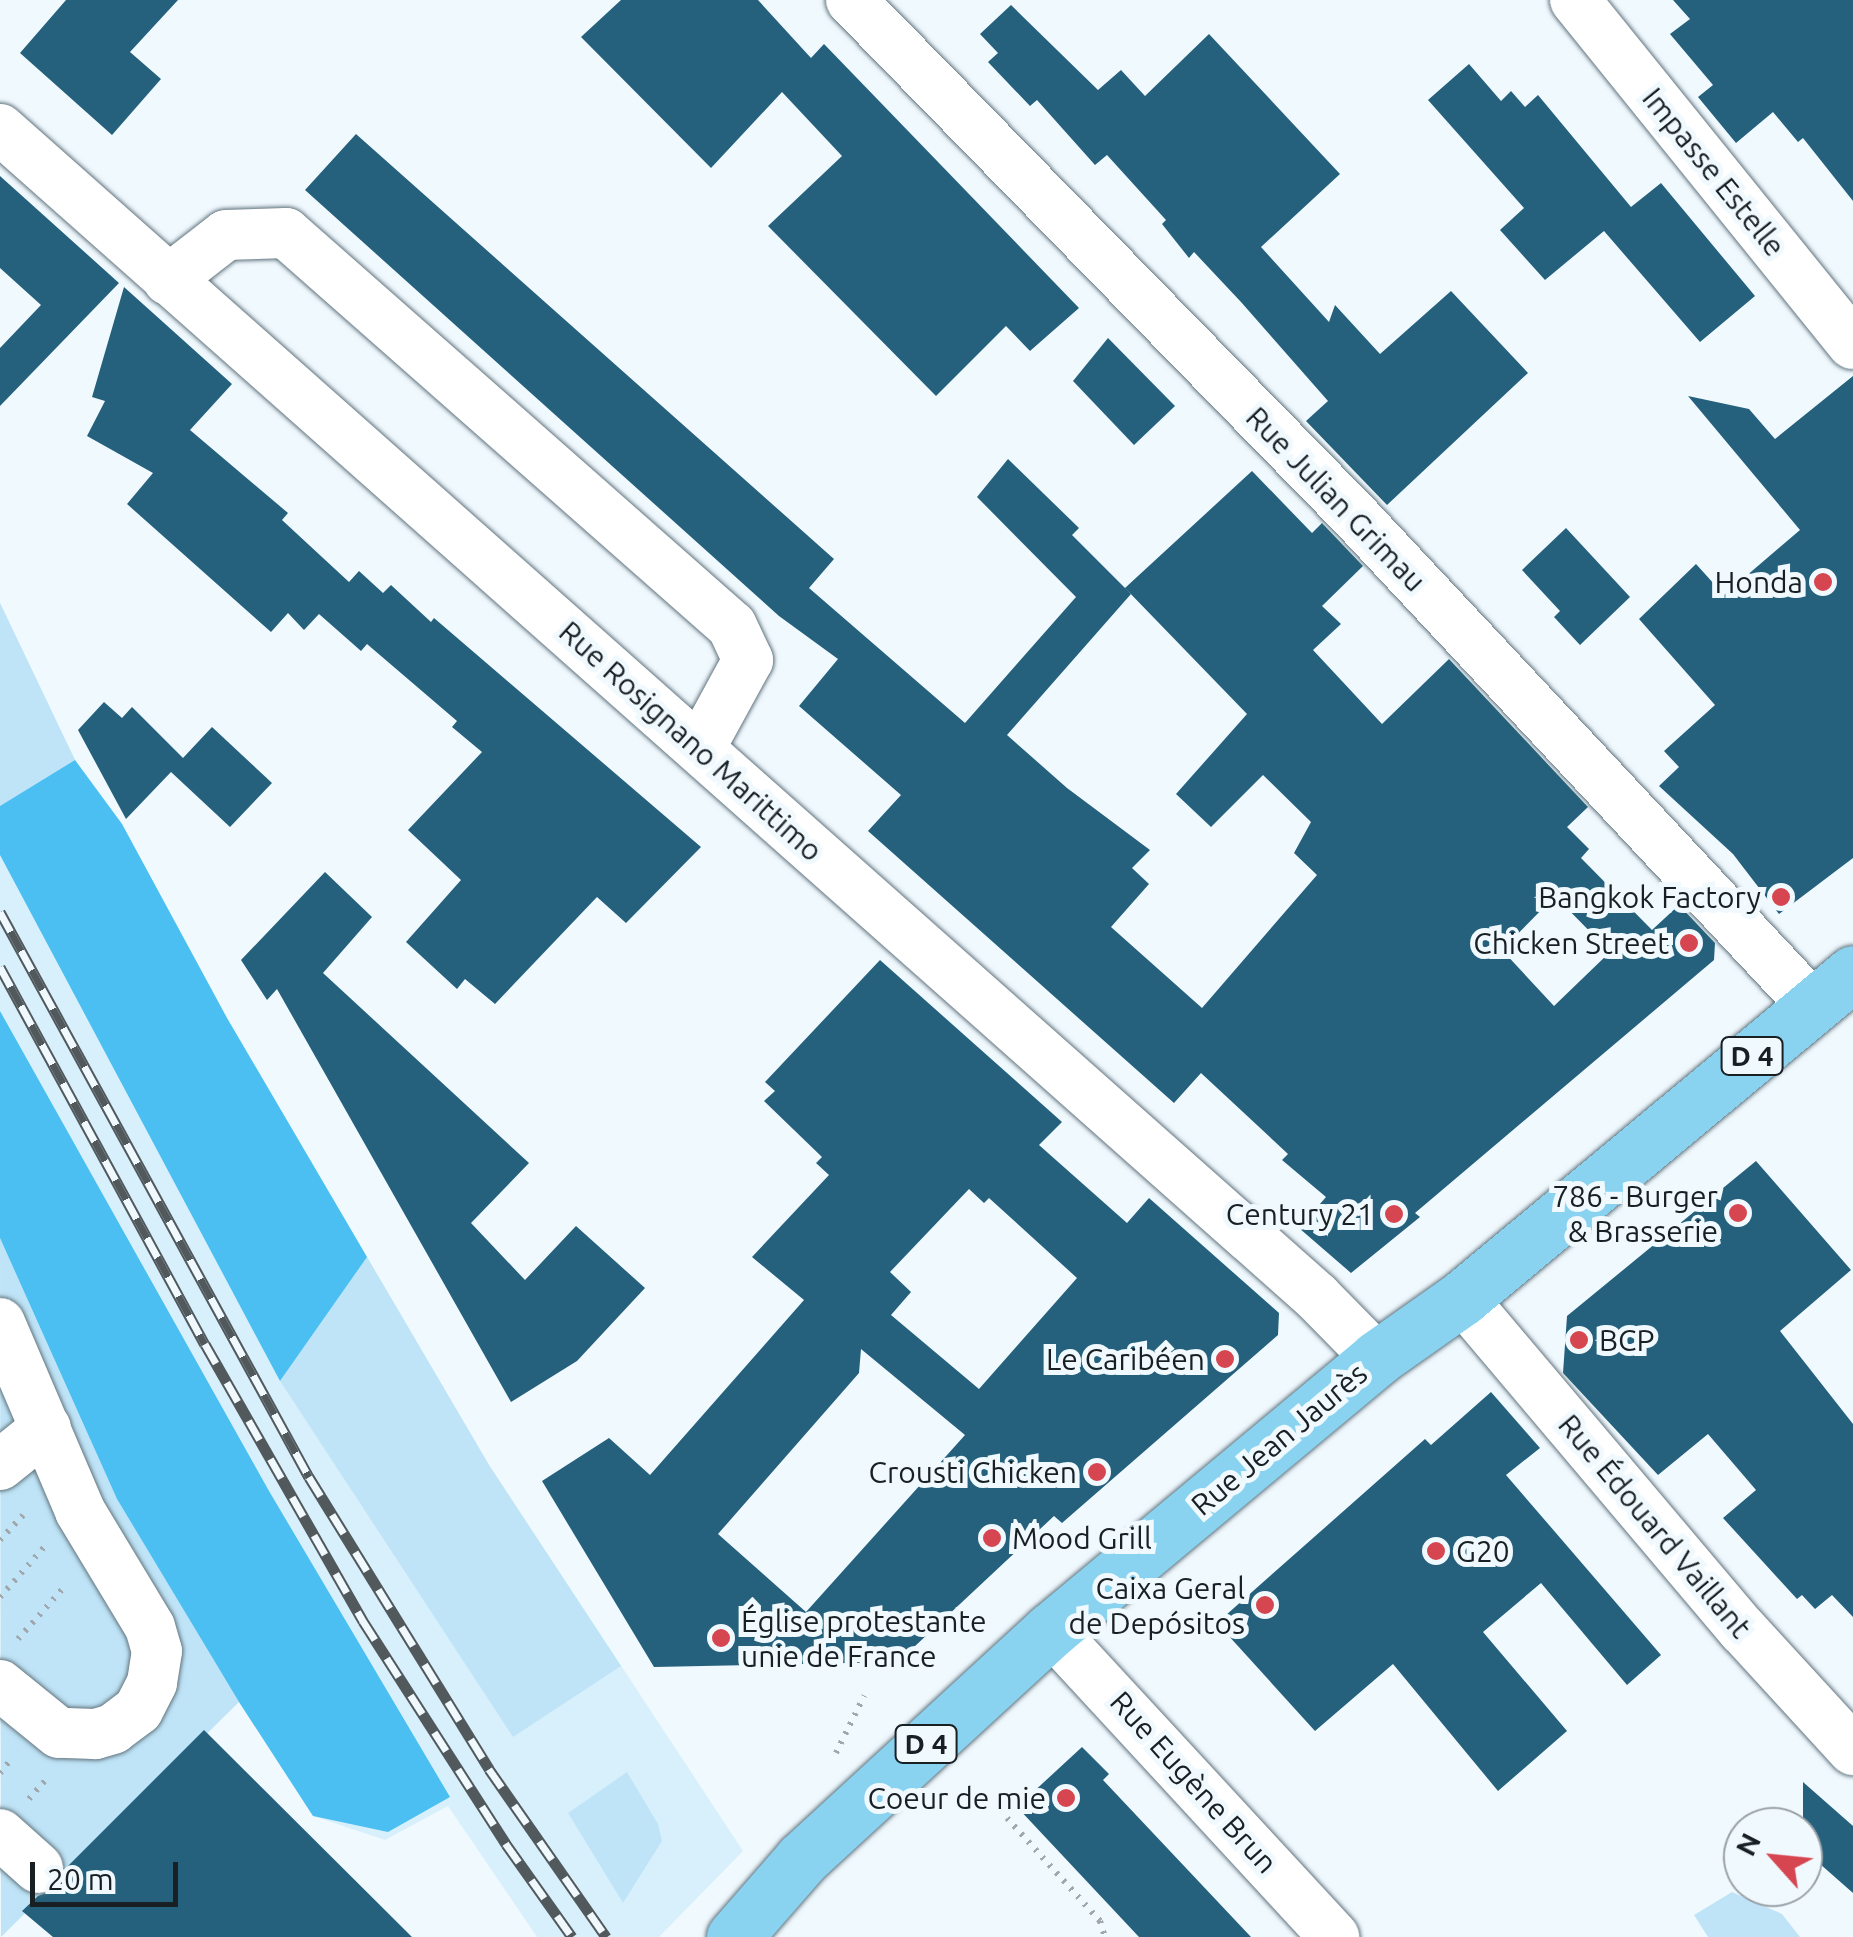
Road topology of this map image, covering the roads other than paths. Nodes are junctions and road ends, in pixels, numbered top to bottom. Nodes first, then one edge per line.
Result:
1 (851, 0) edge
2 (1574, 0) edge
3 (0, 129) edge
4 (168, 280) junction
5 (1853, 344) edge
6 (700, 748) junction
7 (1833, 989) edge
8 (1462, 1298) junction
9 (0, 1324) edge
10 (1376, 1358) junction
11 (46, 1428) junction
12 (0, 1465) edge
13 (1051, 1630) junction
14 (6, 1665) edge
15 (1853, 1750) edge
16 (13, 1818) edge
17 (38, 1868) dead end
18 (734, 1937) edge
19 (1334, 1937) edge

1 - 7 street, Rue Julian Grimau
2 - 5 street, Impasse Estelle
3 - 4 street, Rue Rosignano Marittimo
4 - 6 street, Rue Rosignano Marittimo
4 - 6 street
6 - 10 street, Rue Rosignano Marittimo
7 - 8 main road, Rue Jean Jaurès / D 4
8 - 10 main road, Rue Jean Jaurès / D 4
8 - 15 street, Rue Édouard Vaillant
9 - 11 street
10 - 13 main road, Rue Jean Jaurès / D 4
11 - 12 street
11 - 14 street
13 - 18 main road, Rue Jean Jaurès / D 4
13 - 19 street, Rue Eugène Brun
16 - 17 street

